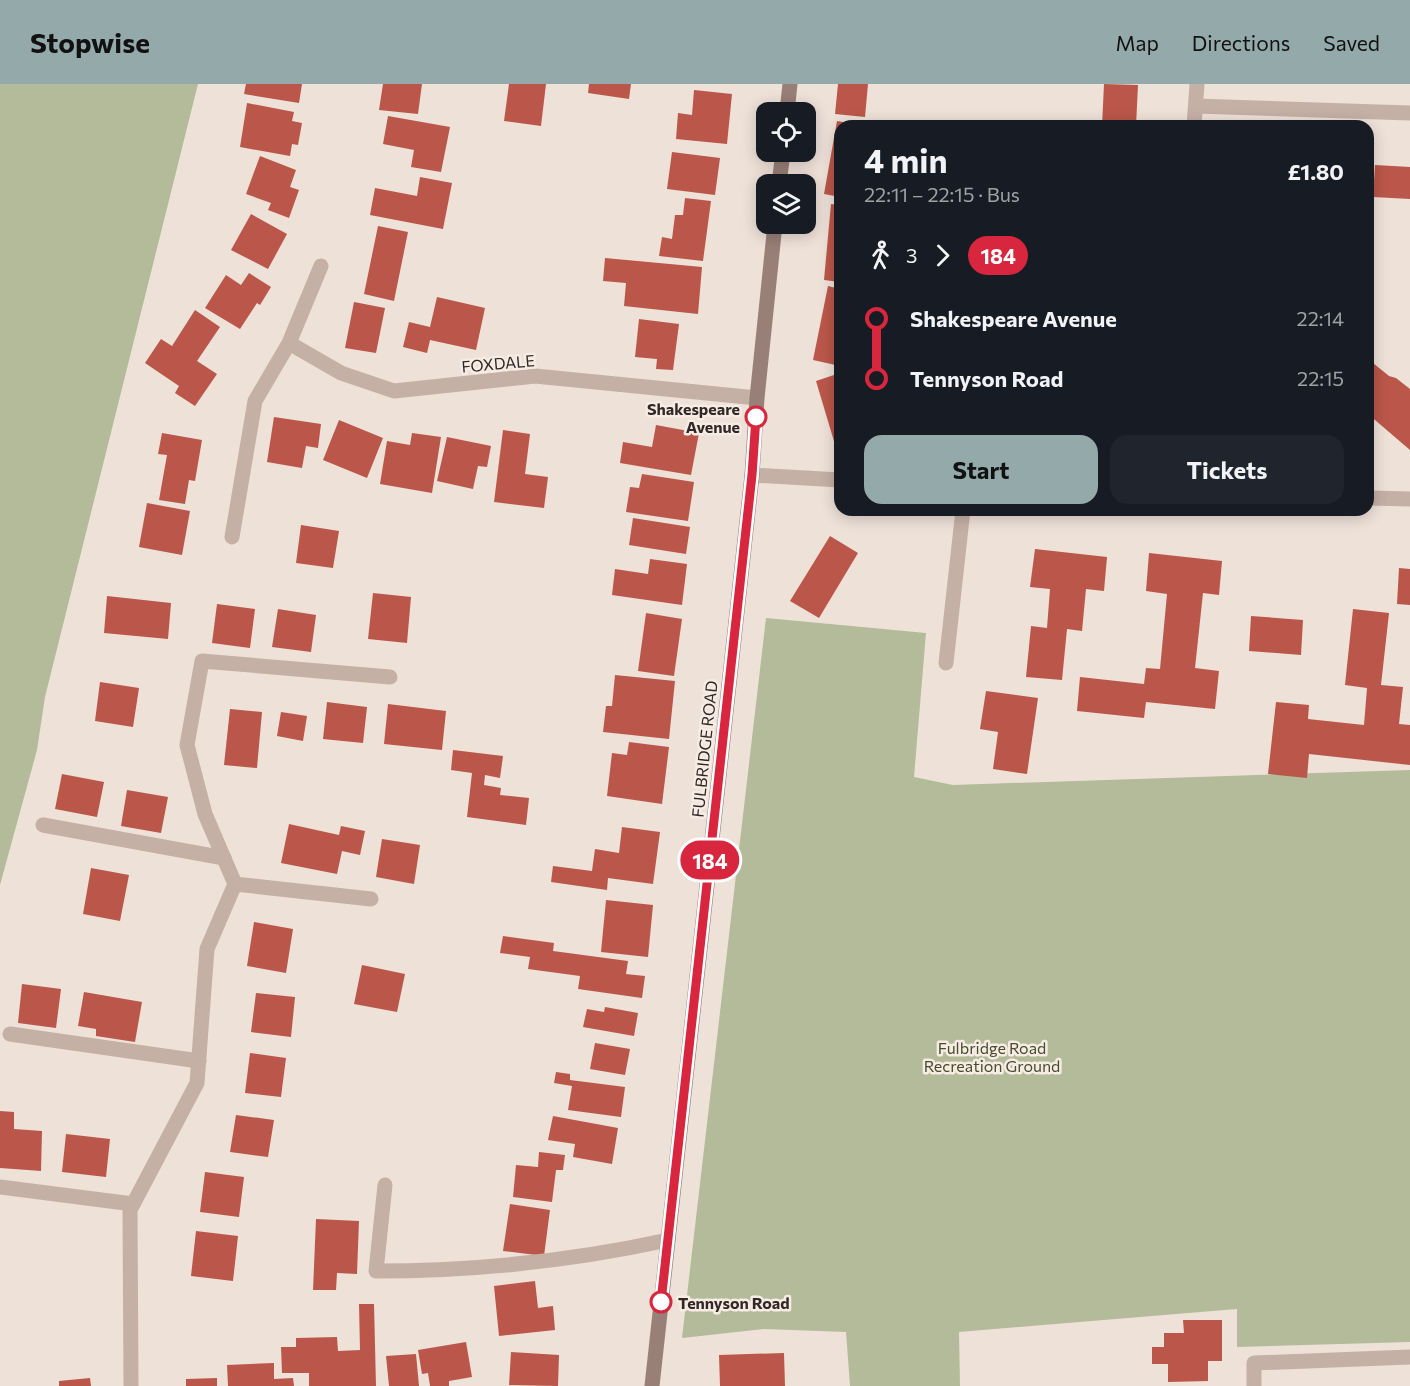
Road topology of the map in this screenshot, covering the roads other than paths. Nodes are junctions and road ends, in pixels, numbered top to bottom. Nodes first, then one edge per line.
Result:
1 (790, 84) edge
2 (1197, 84) edge
3 (788, 102) edge
4 (1196, 106) junction
5 (1410, 113) edge
6 (1195, 120) edge
7 (774, 234) edge
8 (321, 266) dead end
9 (289, 343) junction
10 (757, 398) junction
11 (752, 475) junction
12 (834, 480) edge
13 (1374, 498) edge
14 (1410, 499) edge
15 (962, 516) edge
16 (232, 537) dead end
17 (946, 663) dead end
18 (390, 677) dead end
19 (43, 825) dead end
20 (224, 858) junction
21 (235, 884) junction
22 (371, 899) dead end
23 (10, 1034) dead end
24 (199, 1061) junction
25 (385, 1185) dead end
26 (0, 1187) edge
27 (133, 1204) junction
28 (668, 1240) junction
29 (1410, 1357) edge
30 (131, 1386) edge
31 (652, 1386) edge
32 (1254, 1386) edge

1 - 3 street
2 - 4 street
4 - 5 street
4 - 6 street
7 - 10 street, FULBRIDGE ROAD
8 - 9 street
9 - 10 street, FOXDALE
9 - 16 street
10 - 11 street, FULBRIDGE ROAD
11 - 12 street
11 - 28 street, FULBRIDGE ROAD
13 - 14 street
15 - 17 street
18 - 20 street
19 - 20 street
20 - 21 street
21 - 22 street
21 - 24 street
23 - 24 street
24 - 27 street
25 - 28 street
26 - 27 street
27 - 30 street
28 - 31 street, FULBRIDGE ROAD
29 - 32 street

